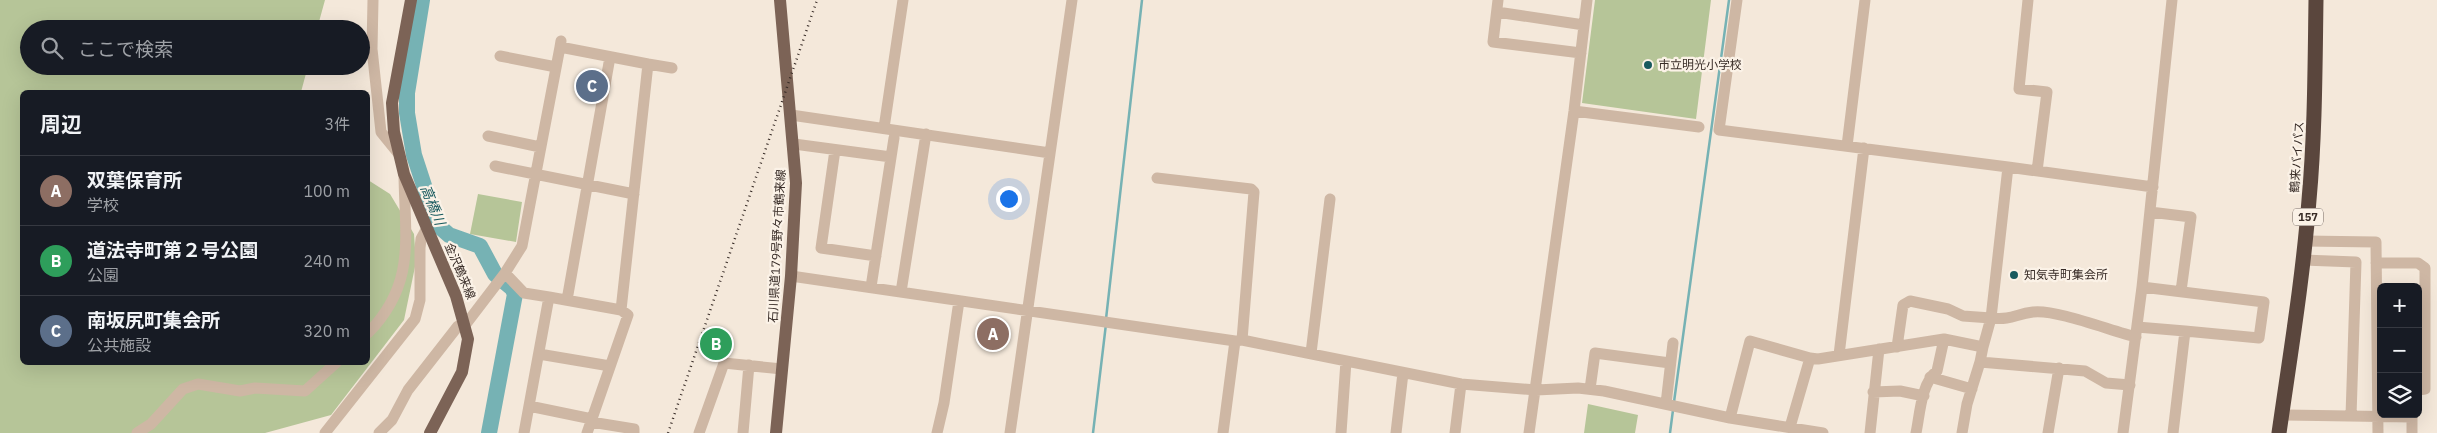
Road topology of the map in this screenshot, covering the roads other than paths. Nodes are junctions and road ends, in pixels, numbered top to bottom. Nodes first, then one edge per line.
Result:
1 (373, 0) edge
2 (411, 0) edge
3 (780, 0) edge
4 (902, 0) edge
5 (1072, 0) edge
6 (1587, 0) edge
7 (1737, 0) edge
8 (1865, 0) edge
9 (2028, 0) edge
10 (2172, 0) edge
11 (2316, 0) edge
12 (1497, 6) edge
13 (1584, 24) junction
14 (1581, 52) junction
15 (500, 56) dead end
16 (610, 57) junction
17 (648, 64) junction
18 (556, 67) junction
19 (672, 68) dead end
20 (1574, 111) junction
21 (791, 115) junction
22 (1699, 127) dead end
23 (884, 128) junction
24 (926, 134) junction
25 (488, 136) dead end
26 (894, 138) dead end
27 (794, 144) junction
28 (1848, 146) junction
29 (540, 147) junction
30 (1864, 148) junction
31 (835, 150) junction
32 (398, 153) junction
33 (1050, 153) junction
34 (891, 157) junction
35 (495, 166) dead end
36 (2008, 167) junction
37 (2037, 171) junction
38 (404, 174) junction
39 (535, 174) junction
40 (1156, 178) dead end
41 (587, 184) junction
42 (2153, 187) junction
43 (634, 194) junction
44 (1330, 199) dead end
45 (2150, 212) junction
46 (427, 228) junction
47 (2305, 241) junction
48 (876, 256) junction
49 (2303, 260) junction
50 (2376, 263) junction
51 (791, 276) junction
52 (502, 277) junction
53 (871, 287) junction
54 (2142, 287) junction
55 (2182, 291) junction
56 (901, 292) junction
57 (550, 297) junction
58 (567, 300) junction
59 (959, 301) junction
60 (621, 310) junction
61 (1026, 310) junction
62 (1991, 318) junction
63 (466, 324) junction
64 (370, 331) edge
65 (2185, 331) junction
66 (2137, 332) junction
67 (1944, 339) junction
68 (1238, 340) junction
69 (1672, 343) dead end
70 (1896, 347) junction
71 (1983, 347) junction
72 (1878, 349) junction
73 (1311, 353) junction
74 (539, 354) junction
75 (1839, 356) junction
76 (1810, 358) junction
77 (1346, 361) junction
78 (1980, 362) junction
79 (1670, 364) junction
80 (334, 365) edge
81 (610, 366) junction
82 (749, 366) junction
83 (2059, 368) junction
84 (782, 369) junction
85 (2377, 373) edge
86 (1403, 374) junction
87 (1930, 377) junction
88 (1461, 384) junction
89 (2130, 385) junction
90 (1972, 389) junction
91 (2422, 389) edge
92 (1536, 390) junction
93 (1590, 390) junction
94 (1873, 392) junction
95 (1924, 396) junction
96 (1666, 404) junction
97 (529, 406) junction
98 (2282, 415) junction
99 (2350, 416) junction
100 (2377, 416) edge
101 (1730, 418) junction
102 (2378, 418) edge
103 (2412, 418) edge
104 (590, 425) edge
105 (1790, 427) junction
106 (1762, 428) edge
107 (137, 433) edge
108 (325, 433) edge
109 (379, 433) edge
110 (430, 433) edge
111 (524, 433) edge
112 (634, 433) edge
113 (699, 433) edge
114 (743, 433) edge
115 (776, 433) edge
116 (936, 433) edge
117 (1010, 433) edge
118 (1223, 433) edge
119 (1341, 433) edge
120 (1396, 433) edge
121 (1455, 433) edge
122 (1529, 433) edge
123 (1823, 433) edge
124 (1870, 433) edge
125 (1916, 433) edge
126 (1962, 433) edge
127 (2048, 433) edge
128 (2123, 433) edge
129 (2173, 433) edge
130 (2279, 433) edge
131 (2378, 433) edge
132 (2412, 433) edge

1 - 32 street
2 - 32 main road, 金沢鶴来線
3 - 21 main road, 石川県道179号野々市鶴来線
4 - 23 street
5 - 33 street
6 - 13 street
7 - 28 street
8 - 28 street
9 - 37 street
10 - 42 street
11 - 47 highway, 鶴来バイパス / 157
12 - 13 street
12 - 14 street
13 - 14 street
14 - 20 street
15 - 18 street
16 - 17 street
16 - 18 street
16 - 41 street
17 - 19 street
17 - 43 street
18 - 29 street
20 - 22 street
20 - 92 street
21 - 23 street
21 - 27 main road, 石川県道179号野々市鶴来線
23 - 24 street
24 - 33 street
24 - 56 street
25 - 29 street
26 - 34 street
27 - 31 street
27 - 51 main road, 石川県道179号野々市鶴来線
28 - 30 street
29 - 39 street
30 - 36 street
30 - 75 street
31 - 34 street
31 - 48 street
32 - 38 main road, 金沢鶴来線
33 - 61 street
34 - 48 street
35 - 39 street
36 - 37 street
36 - 62 street
37 - 42 street
38 - 46 main road, 金沢鶴来線
38 - 64 street
39 - 41 street
39 - 52 street
40 - 68 street
41 - 43 street
41 - 58 street
42 - 45 street
43 - 60 street
44 - 73 street
45 - 54 street
45 - 55 street
46 - 63 main road, 金沢鶴来線
46 - 108 street
47 - 49 highway, 鶴来バイパス / 157
47 - 50 street
48 - 53 street
49 - 98 highway, 鶴来バイパス / 157
49 - 99 street
50 - 85 street
50 - 91 street
51 - 53 street
51 - 84 main road, 石川県道179号野々市鶴来線
52 - 57 street
52 - 63 street
53 - 56 street
54 - 55 street
54 - 66 street
55 - 65 street
56 - 59 street
57 - 58 street
57 - 74 street
58 - 60 street
59 - 61 street
59 - 116 street
60 - 81 street
61 - 68 street
61 - 117 street
62 - 66 street
62 - 70 street
62 - 71 street
63 - 109 street
63 - 110 main road, 金沢鶴来線
65 - 66 street
65 - 129 street
66 - 89 street
67 - 70 street
67 - 71 street
67 - 87 street
68 - 73 street
68 - 118 street
69 - 79 street
70 - 72 street
71 - 78 street
72 - 75 street
72 - 94 street
73 - 77 street
74 - 81 street
74 - 97 street
75 - 76 street
76 - 101 street
76 - 105 street
77 - 86 street
77 - 119 street
78 - 83 street
78 - 90 street
79 - 93 street
79 - 96 street
80 - 107 street
81 - 104 street
82 - 84 street
82 - 113 street
82 - 114 street
83 - 89 street
83 - 127 street
84 - 115 main road, 石川県道179号野々市鶴来線
86 - 88 street
86 - 120 street
87 - 90 street
87 - 95 street
88 - 92 street
88 - 121 street
89 - 128 street
90 - 126 street
92 - 93 street
92 - 122 street
93 - 96 street
94 - 95 street
94 - 124 street
95 - 125 street
96 - 101 street
97 - 104 street
97 - 111 street
98 - 99 street
98 - 130 highway, 鶴来バイパス / 157
99 - 100 street
101 - 106 street
102 - 131 street
103 - 132 street
104 - 112 street
105 - 106 street
105 - 123 street

